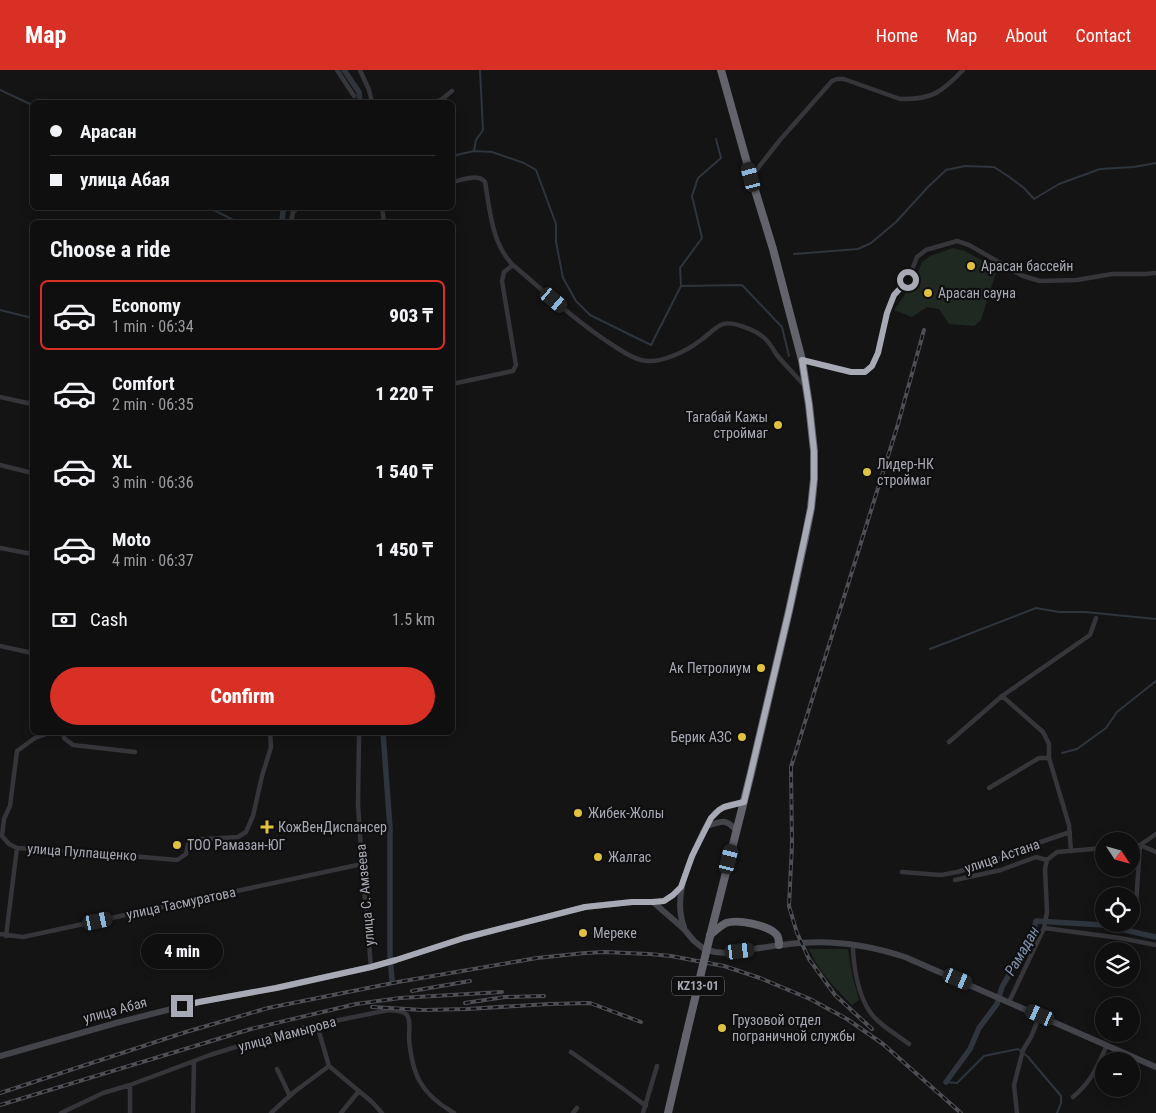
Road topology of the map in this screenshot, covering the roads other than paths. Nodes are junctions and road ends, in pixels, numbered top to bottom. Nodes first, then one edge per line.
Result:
1 (337, 70) edge
2 (360, 70) edge
3 (721, 70) edge
4 (963, 70) edge
5 (452, 92) dead end
6 (354, 96) dead end
7 (372, 100) edge
8 (442, 100) edge
9 (751, 177) junction
10 (455, 181) edge
11 (513, 265) junction
12 (1156, 273) edge
13 (802, 360) junction
14 (455, 383) edge
15 (806, 386) junction
16 (0, 397) edge
17 (30, 404) edge
18 (0, 465) edge
19 (30, 472) edge
20 (0, 548) edge
21 (30, 554) edge
22 (1096, 618) dead end
23 (0, 646) edge
24 (30, 652) edge
25 (1002, 696) junction
26 (44, 735) edge
27 (64, 735) edge
28 (270, 735) edge
29 (359, 735) edge
30 (949, 742) dead end
31 (135, 752) dead end
32 (1049, 758) junction
33 (989, 788) dead end
34 (744, 802) junction
35 (707, 826) junction
36 (736, 830) junction
37 (1070, 832) junction
38 (1156, 834) edge
39 (1140, 846) joint
40 (17, 848) junction
41 (1095, 849) edge
42 (1071, 851) junction
43 (1156, 852) edge
44 (1048, 860) junction
45 (362, 864) junction
46 (902, 872) dead end
47 (955, 880) dead end
48 (681, 887) junction
49 (653, 902) junction
50 (684, 928) junction
51 (1044, 928) junction
52 (0, 934) edge
53 (6, 936) junction
54 (710, 936) junction
55 (779, 945) junction
56 (853, 945) junction
57 (1156, 945) edge
58 (371, 967) junction
59 (1010, 1002) junction
60 (1040, 1015) junction
61 (317, 1025) junction
62 (909, 1044) dead end
63 (1107, 1045) junction
64 (571, 1052) dead end
65 (0, 1056) edge
66 (194, 1062) junction
67 (329, 1066) junction
68 (657, 1066) dead end
69 (1156, 1067) edge
70 (277, 1069) dead end
71 (130, 1085) junction
72 (359, 1091) junction
73 (290, 1096) junction
74 (1073, 1097) dead end
75 (646, 1106) junction
76 (61, 1113) edge
77 (130, 1113) edge
78 (193, 1113) edge
79 (271, 1113) edge
80 (341, 1113) edge
81 (382, 1113) edge
82 (454, 1113) edge
83 (643, 1113) edge
84 (668, 1113) edge
85 (1017, 1113) edge

1 - 6 street
2 - 7 street
3 - 9 highway, KZ13-01
4 - 9 street
5 - 8 street
9 - 13 highway, KZ13-01
10 - 11 street
11 - 14 street
11 - 15 street
12 - 13 street
13 - 15 highway, KZ13-01
15 - 34 highway, KZ13-01
16 - 17 street
18 - 19 street
20 - 21 street
22 - 25 street
23 - 24 street
25 - 30 street
25 - 32 street
26 - 40 street, улица Пулпащенко
27 - 31 street
28 - 40 street, улица Пулпащенко
29 - 45 street, улица С. Амзеева
32 - 33 street
32 - 37 street
34 - 35 main road
34 - 36 highway, KZ13-01
35 - 36 main road
35 - 48 main road
36 - 54 highway, KZ13-01
37 - 42 street
37 - 46 street, улица Астана
38 - 39 street
39 - 43 street
40 - 53 street
41 - 42 street, улица Астана
42 - 44 street, улица Астана
44 - 47 street, улица Астана
44 - 51 street, улица Астана
45 - 53 street, улица Тасмуратова
45 - 58 street, улица С. Амзеева
48 - 49 main road
48 - 50 main road
49 - 50 main road
49 - 58 main road, улица Абая
50 - 55 main road
51 - 57 street
51 - 59 street, улица Астана
52 - 53 street, улица Тасмуратова
54 - 55 highway
54 - 84 highway, KZ13-01, bridge
55 - 56 main road
56 - 59 main road
56 - 62 street
58 - 65 main road, улица Абая
59 - 60 main road
60 - 63 main road
60 - 85 street
61 - 66 street, улица Мамырова
61 - 67 street
61 - 82 street, улица Мамырова
63 - 69 main road
63 - 74 street
64 - 75 street
66 - 71 street, улица Мамырова
66 - 78 street
67 - 72 street
67 - 73 street
68 - 75 street
70 - 73 street
71 - 76 street, улица Мамырова
71 - 77 street
72 - 80 street
72 - 81 street
73 - 79 street
75 - 83 street

